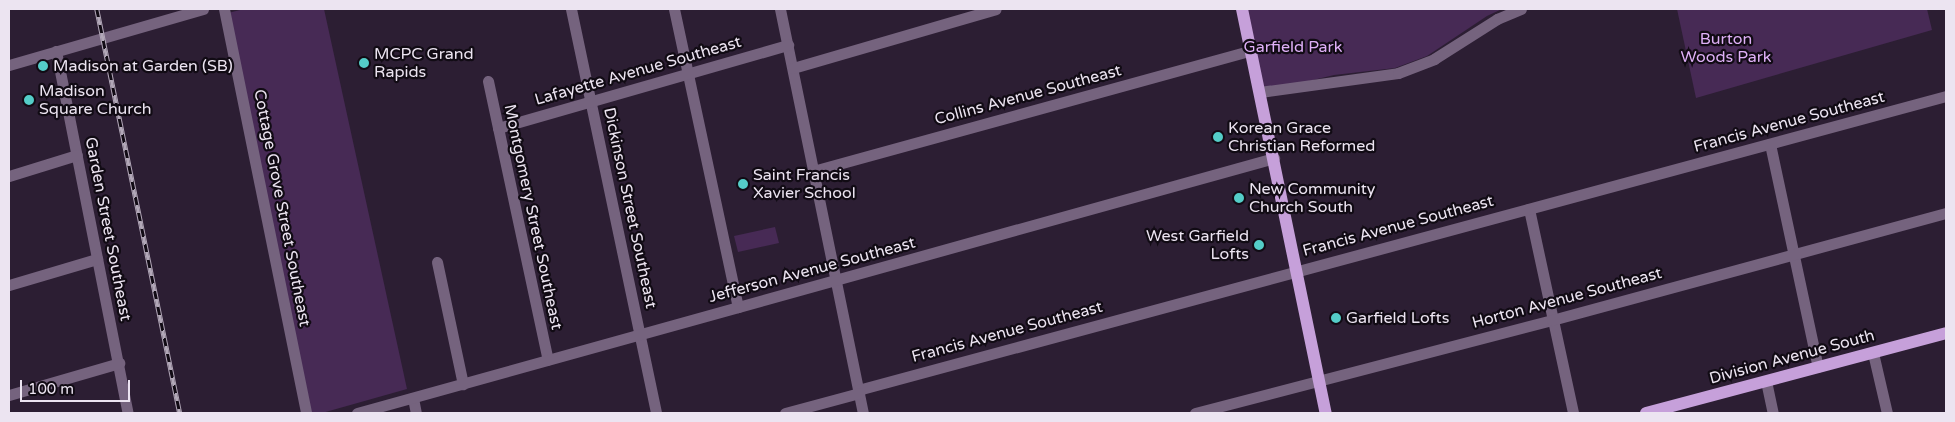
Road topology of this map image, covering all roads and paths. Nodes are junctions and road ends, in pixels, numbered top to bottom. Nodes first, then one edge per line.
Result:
1 (203, 9) edge
2 (224, 9) edge
3 (571, 9) edge
4 (674, 9) edge
5 (780, 9) edge
6 (996, 9) edge
7 (1242, 9) edge
8 (1521, 9) edge
9 (962, 14) edge
10 (788, 45) junction
11 (1251, 50) junction
12 (56, 52) junction
13 (9, 65) edge
14 (793, 68) junction
15 (688, 75) junction
16 (488, 81) dead end
17 (1260, 92) junction
18 (1946, 96) edge
19 (591, 101) junction
20 (498, 128) junction
21 (1770, 144) junction
22 (77, 156) junction
23 (1274, 158) junction
24 (813, 171) junction
25 (9, 176) edge
26 (1529, 208) junction
27 (1946, 213) edge
28 (1793, 254) junction
29 (97, 259) junction
30 (437, 262) dead end
31 (1297, 270) junction
32 (835, 281) junction
33 (9, 285) edge
34 (738, 307) junction
35 (1552, 320) junction
36 (1946, 333) edge
37 (640, 335) junction
38 (1873, 353) junction
39 (548, 360) junction
40 (118, 363) junction
41 (1818, 367) junction
42 (1320, 379) junction
43 (1766, 381) junction
44 (462, 384) junction
45 (859, 392) junction
46 (9, 395) edge
47 (413, 398) junction
48 (1659, 412) edge
49 (128, 413) edge
50 (306, 413) edge
51 (357, 413) edge
52 (416, 413) edge
53 (656, 413) edge
54 (785, 413) edge
55 (863, 413) edge
56 (1195, 413) edge
57 (1326, 413) edge
58 (1573, 413) edge
59 (1646, 413) edge
60 (1773, 413) edge
61 (1887, 413) edge

1 - 12 street
2 - 50 street, Cottage Grove Street Southeast
3 - 19 street, Dickinson Street Southeast
4 - 15 street
5 - 10 street
6 - 9 street
7 - 11 main road
8 - 17 street
9 - 14 street
10 - 14 street
10 - 15 street, Lafayette Avenue Southeast
11 - 17 main road
11 - 24 street, Collins Avenue Southeast
12 - 13 street
12 - 22 street, Garden Street Southeast
14 - 24 street
15 - 19 street, Lafayette Avenue Southeast
15 - 34 street
16 - 20 street, Montgomery Street Southeast
17 - 23 main road
18 - 21 street, Francis Avenue Southeast
19 - 20 street, Lafayette Avenue Southeast
19 - 37 street, Dickinson Street Southeast
20 - 39 street, Montgomery Street Southeast
21 - 26 street, Francis Avenue Southeast
21 - 28 street
22 - 25 street
22 - 29 street, Garden Street Southeast
23 - 31 main road
23 - 32 street, Jefferson Avenue Southeast
24 - 32 street
26 - 31 street, Francis Avenue Southeast
26 - 35 street
27 - 28 street, Horton Avenue Southeast
28 - 35 street, Horton Avenue Southeast
28 - 41 street
29 - 33 street
29 - 40 street, Garden Street Southeast
30 - 44 street
31 - 42 main road
31 - 45 street, Francis Avenue Southeast
32 - 34 street, Jefferson Avenue Southeast
32 - 45 street
34 - 37 street, Jefferson Avenue Southeast
35 - 42 street, Horton Avenue Southeast
35 - 58 street
36 - 38 main road, Division Avenue South
37 - 39 street, Jefferson Avenue Southeast
37 - 53 street, Dickinson Street Southeast
38 - 41 main road, Division Avenue South
38 - 61 street
39 - 44 street, Jefferson Avenue Southeast
40 - 46 street
40 - 49 street, Garden Street Southeast
41 - 43 main road, Division Avenue South
42 - 56 street, Horton Avenue Southeast
42 - 57 main road
43 - 48 main road, Division Avenue South
43 - 60 street
44 - 47 street, Jefferson Avenue Southeast
45 - 54 street, Francis Avenue Southeast
45 - 55 street
47 - 51 street, Jefferson Avenue Southeast
47 - 52 street
48 - 59 main road, Division Avenue South

